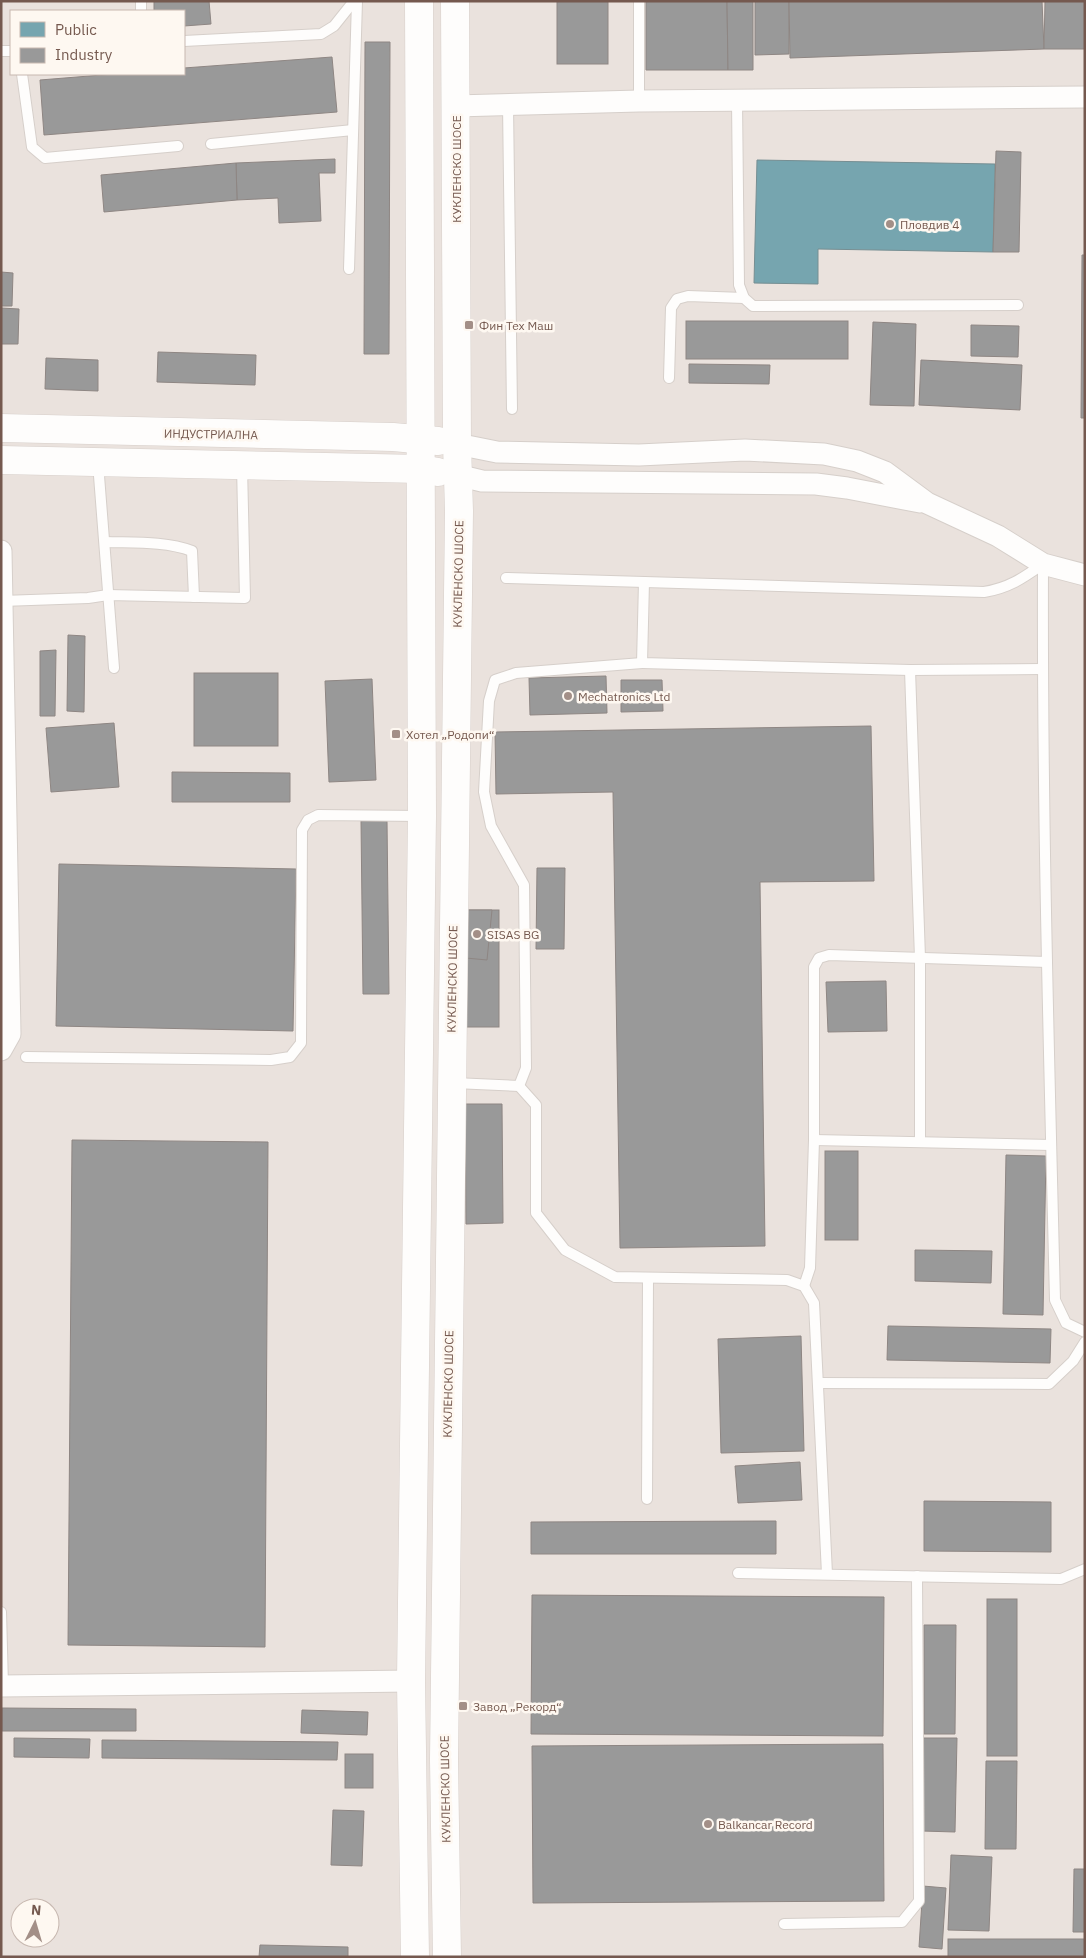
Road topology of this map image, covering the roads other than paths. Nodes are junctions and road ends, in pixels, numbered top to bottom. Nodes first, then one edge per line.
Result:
1 (355, 1) edge
2 (419, 1) edge
3 (456, 1) edge
4 (639, 1) edge
5 (185, 41) edge
6 (22, 75) edge
7 (1085, 98) edge
8 (639, 101) junction
9 (737, 101) junction
10 (508, 105) junction
11 (456, 106) junction
12 (353, 130) junction
13 (211, 144) dead end
14 (178, 146) dead end
15 (349, 269) dead end
16 (744, 298) junction
17 (1018, 305) dead end
18 (669, 378) dead end
19 (512, 409) dead end
20 (1, 428) edge
21 (421, 439) junction
22 (457, 444) junction
23 (1, 460) edge
24 (98, 462) junction
25 (242, 465) junction
26 (421, 469) junction
27 (457, 475) junction
28 (927, 503) junction
29 (104, 542) junction
30 (1, 550) edge
31 (1043, 564) junction
32 (1085, 574) edge
33 (506, 578) dead end
34 (644, 582) junction
35 (108, 595) junction
36 (194, 597) junction
37 (2, 601) edge
38 (642, 663) junction
39 (114, 668) dead end
40 (1042, 668) junction
41 (910, 670) junction
42 (422, 816) junction
43 (920, 958) junction
44 (1047, 962) junction
45 (1, 1050) edge
46 (26, 1057) dead end
47 (451, 1083) junction
48 (519, 1086) junction
49 (814, 1140) junction
50 (920, 1142) junction
51 (1051, 1145) junction
52 (648, 1278) junction
53 (804, 1286) junction
54 (1085, 1332) edge
55 (1085, 1342) edge
56 (818, 1383) junction
57 (647, 1499) dead end
58 (1085, 1568) edge
59 (738, 1572) dead end
60 (827, 1574) junction
61 (917, 1576) junction
62 (1, 1612) edge
63 (411, 1681) junction
64 (2, 1686) edge
65 (784, 1924) dead end
66 (416, 1957) edge
67 (448, 1957) edge

1 - 5 lane
1 - 12 lane
2 - 21 main road
3 - 11 main road, КУКЛЕНСКО ШОСЕ
4 - 8 lane
6 - 14 lane
7 - 9 street
8 - 9 street
8 - 10 street
9 - 16 lane
10 - 11 street
10 - 19 lane
11 - 22 main road, КУКЛЕНСКО ШОСЕ
12 - 13 lane
12 - 15 lane
16 - 17 lane
16 - 18 lane
20 - 21 main road, ИНДУСТРИАЛНА
21 - 22 main road, ИНДУСТРИАЛНА
21 - 26 main road
22 - 27 main road, КУКЛЕНСКО ШОСЕ
22 - 28 street
23 - 24 main road
24 - 25 main road
24 - 29 lane
25 - 26 main road
25 - 36 lane
26 - 27 main road
26 - 42 main road
27 - 28 street
27 - 47 main road, КУКЛЕНСКО ШОСЕ
28 - 31 street
29 - 35 lane
29 - 36 lane
30 - 37 street
31 - 32 street
31 - 34 lane
31 - 40 lane
33 - 34 lane
34 - 38 lane
35 - 36 lane
35 - 37 lane
35 - 39 lane
37 - 45 street
38 - 41 lane
38 - 48 lane
40 - 41 lane
40 - 44 lane
41 - 43 lane
42 - 46 lane
42 - 63 main road
43 - 44 lane
43 - 49 lane
43 - 50 lane
44 - 51 lane
47 - 48 lane
47 - 67 main road, КУКЛЕНСКО ШОСЕ
48 - 52 lane
49 - 50 lane
49 - 53 lane
50 - 51 lane
51 - 54 lane
52 - 53 lane
52 - 57 lane
53 - 56 lane
55 - 56 lane
56 - 60 lane
58 - 61 lane
59 - 60 lane
60 - 61 lane
61 - 65 lane
62 - 64 lane
63 - 64 street
63 - 66 main road

